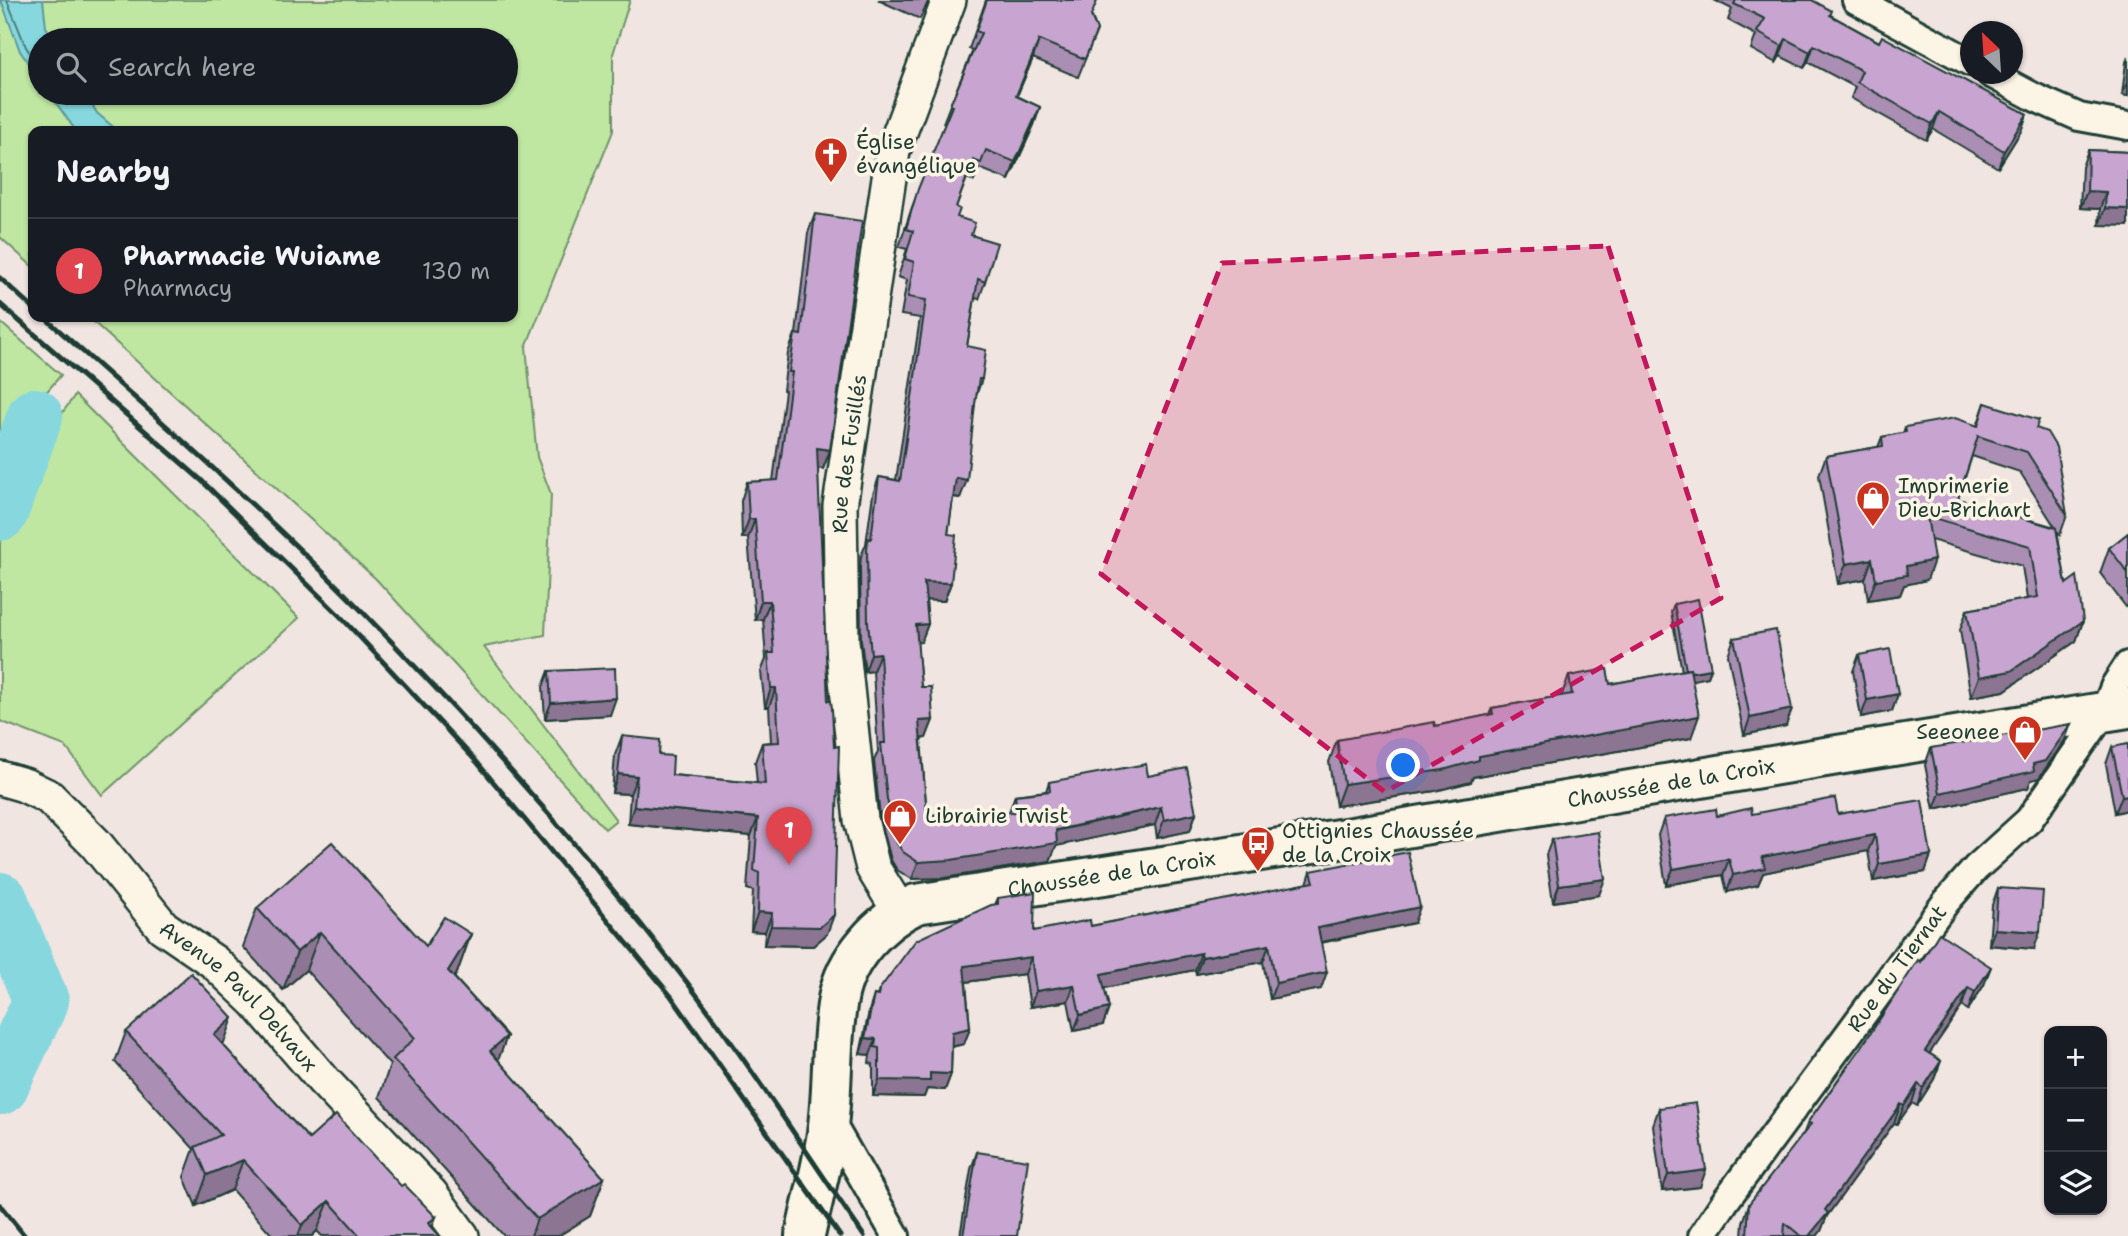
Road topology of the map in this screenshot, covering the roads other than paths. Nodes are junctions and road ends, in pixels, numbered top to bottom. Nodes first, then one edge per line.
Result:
1 (950, 0) edge
2 (1856, 0) edge
3 (1960, 57) edge
4 (2010, 84) edge
5 (2128, 126) edge
6 (2128, 665) edge
7 (2116, 710) edge
8 (12, 781) edge
9 (900, 912) junction
10 (829, 1119) junction
11 (462, 1236) edge
12 (805, 1236) edge
13 (896, 1236) edge
14 (1702, 1236) edge

1 - 9 street, Rue des Fusillés
2 - 3 street
4 - 5 street
6 - 7 street, Rue du Tiernat
7 - 9 main road, Chaussée de la Croix
7 - 14 street, Rue du Tiernat
8 - 11 street, Avenue Paul Delvaux
9 - 10 main road, Chaussée de la Croix
10 - 12 main road, Chaussée de la Croix
10 - 13 street

